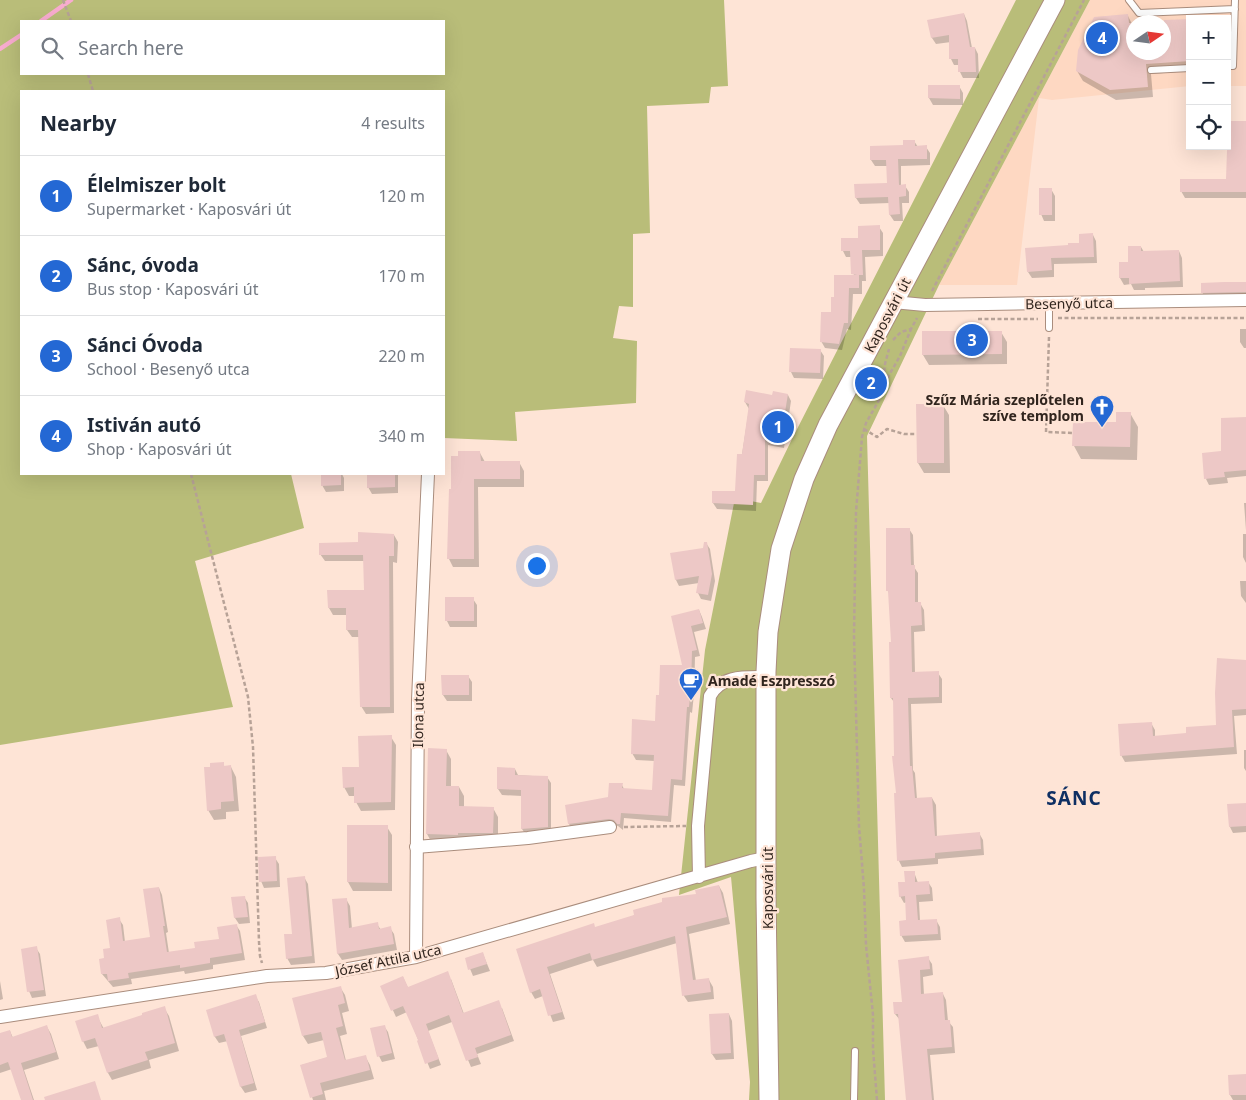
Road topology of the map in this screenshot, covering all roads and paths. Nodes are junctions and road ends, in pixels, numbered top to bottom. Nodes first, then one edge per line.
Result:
1 (63, 0) edge
2 (1055, 0) edge
3 (1084, 0) edge
4 (1129, 0) edge
5 (1236, 0) edge
6 (1235, 9) junction
7 (71, 20) edge
8 (1231, 66) edge
9 (1186, 68) edge
10 (1151, 70) dead end
11 (88, 75) edge
12 (93, 90) edge
13 (936, 280) dead end
14 (1246, 300) edge
15 (893, 302) junction
16 (1049, 303) junction
17 (925, 305) junction
18 (1246, 318) edge
19 (975, 319) dead end
20 (1049, 319) junction
21 (1049, 328) joint
22 (911, 329) junction
23 (883, 385) junction
24 (864, 430) junction
25 (1072, 433) dead end
26 (916, 434) dead end
27 (190, 475) edge
28 (428, 475) edge
29 (766, 677) junction
30 (698, 826) junction
31 (610, 827) joint
32 (416, 848) junction
33 (766, 858) junction
34 (698, 876) junction
35 (416, 957) junction
36 (267, 976) junction
37 (0, 1017) edge
38 (855, 1051) dead end
39 (769, 1100) edge
40 (854, 1100) edge
41 (877, 1100) edge

1 - 7 path
2 - 15 main road, Kaposvári út
3 - 13 path
4 - 6 lane
5 - 6 lane
6 - 8 lane
9 - 10 lane
11 - 12 path
14 - 16 street, Besenyő utca
15 - 17 street, Besenyő utca
15 - 29 main road, Kaposvári út
16 - 17 street, Besenyő utca
16 - 20 lane
17 - 22 path
18 - 20 path
19 - 20 path
20 - 21 lane
21 - 25 path
22 - 23 path
22 - 23 path
23 - 24 path
24 - 26 path
24 - 41 path
27 - 36 path
28 - 32 street, Ilona utca
29 - 30 street
29 - 33 main road, Kaposvári út
30 - 31 path
30 - 34 street
31 - 32 street
32 - 35 street, Ilona utca
33 - 34 street, József Attila utca
33 - 39 main road, Kaposvári út
34 - 35 street, József Attila utca
35 - 36 street, József Attila utca
36 - 37 street, József Attila utca
38 - 40 lane

